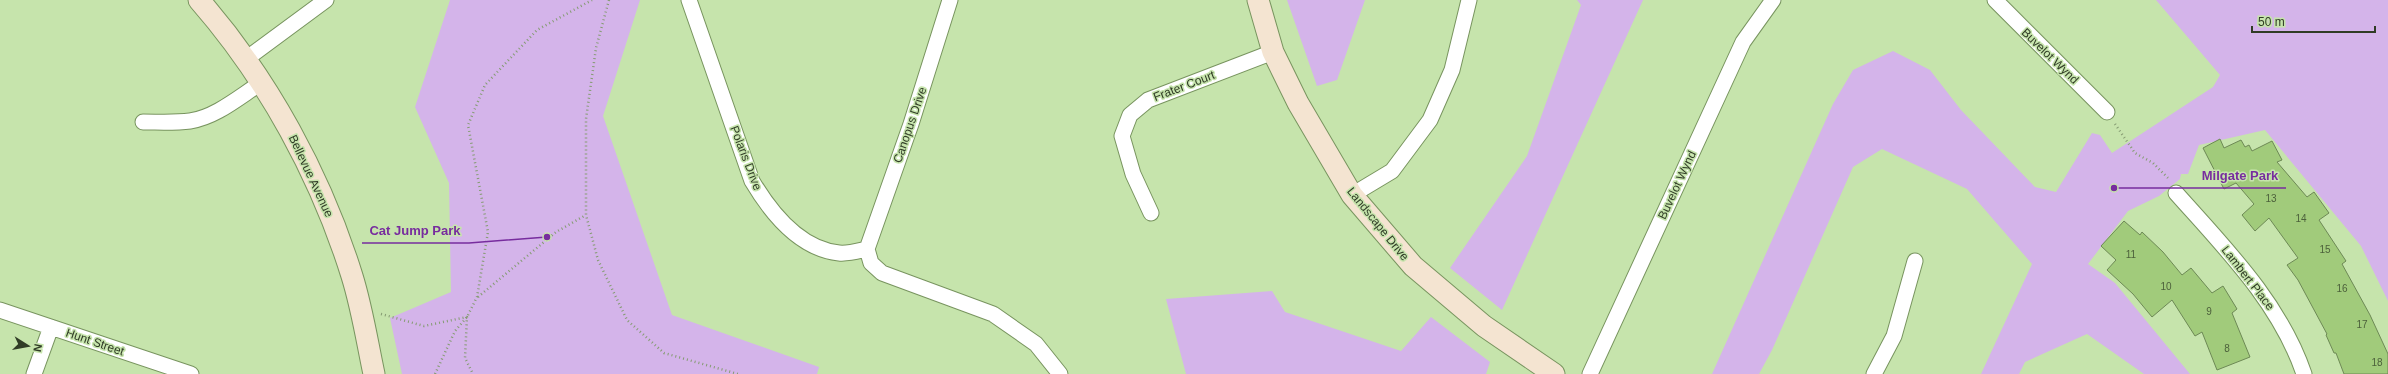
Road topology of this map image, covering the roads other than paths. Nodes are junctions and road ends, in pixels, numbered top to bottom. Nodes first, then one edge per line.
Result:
1 (199, 0) edge
2 (326, 0) edge
3 (689, 0) edge
4 (950, 0) edge
5 (1258, 0) edge
6 (1469, 0) edge
7 (1772, 0) edge
8 (1994, 0) edge
9 (1273, 52) junction
10 (246, 58) junction
11 (261, 83) junction
12 (2107, 112) road end
13 (143, 122) dead end
14 (2176, 193) road end
15 (1352, 195) junction
16 (1152, 213) dead end
17 (867, 249) junction
18 (1915, 261) dead end
19 (0, 310) edge
20 (51, 327) junction
21 (34, 374) edge
22 (190, 374) edge
23 (374, 374) edge
24 (1060, 374) edge
25 (1554, 374) edge
26 (1590, 374) edge
27 (1874, 374) edge
28 (2304, 374) edge

1 - 10 street, Bellevue Avenue
2 - 10 street
3 - 17 street, Polaris Drive
4 - 17 street, Canopus Drive
5 - 9 street, Landscape Drive
6 - 15 street
7 - 26 street, Buvelot Wynd
8 - 12 street, Buvelot Wynd
9 - 15 street, Landscape Drive
9 - 16 street, Frater Court
10 - 11 street, Bellevue Avenue
11 - 13 street
11 - 23 street, Bellevue Avenue
14 - 28 street, Lambert Place
15 - 25 street, Landscape Drive
17 - 24 street
18 - 27 street
19 - 20 street, Hunt Street
20 - 21 street
20 - 22 street, Hunt Street

